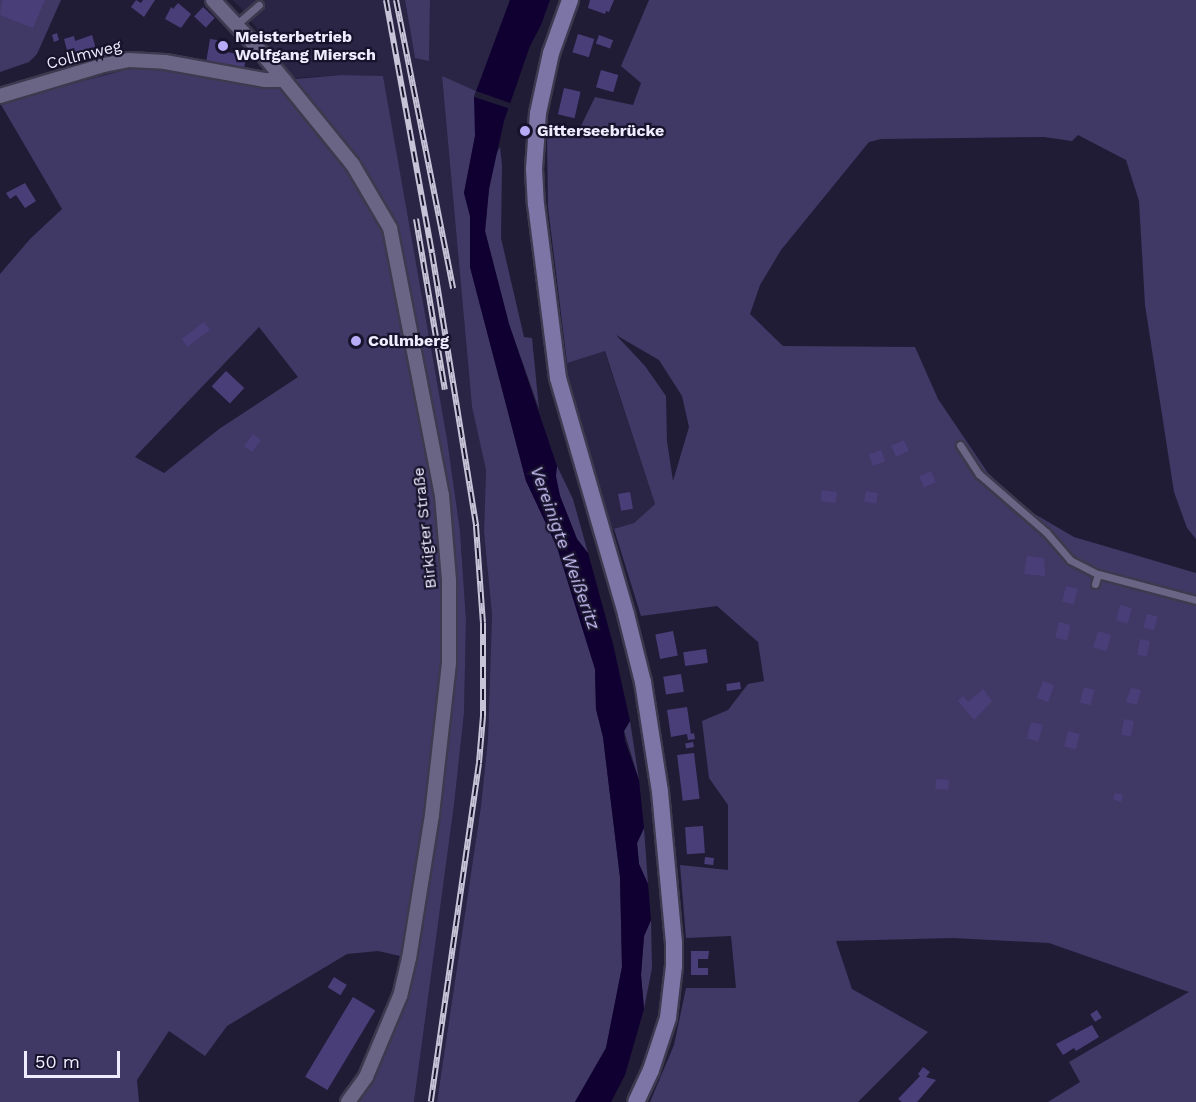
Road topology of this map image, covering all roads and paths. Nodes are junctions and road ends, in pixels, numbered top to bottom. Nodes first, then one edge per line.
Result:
1 (213, 0) edge
2 (570, 0) edge
3 (259, 5) dead end
4 (237, 24) junction
5 (284, 80) junction
6 (0, 96) edge
7 (960, 445) dead end
8 (1098, 574) junction
9 (1095, 584) dead end
10 (1196, 600) edge
11 (348, 1102) edge
12 (636, 1102) edge

1 - 4 street, Birkigter Straße
2 - 12 main road
3 - 4 lane
4 - 5 street, Birkigter Straße
5 - 6 street, Collmweg
5 - 11 street, Birkigter Straße
7 - 8 lane
8 - 9 lane
8 - 10 lane

